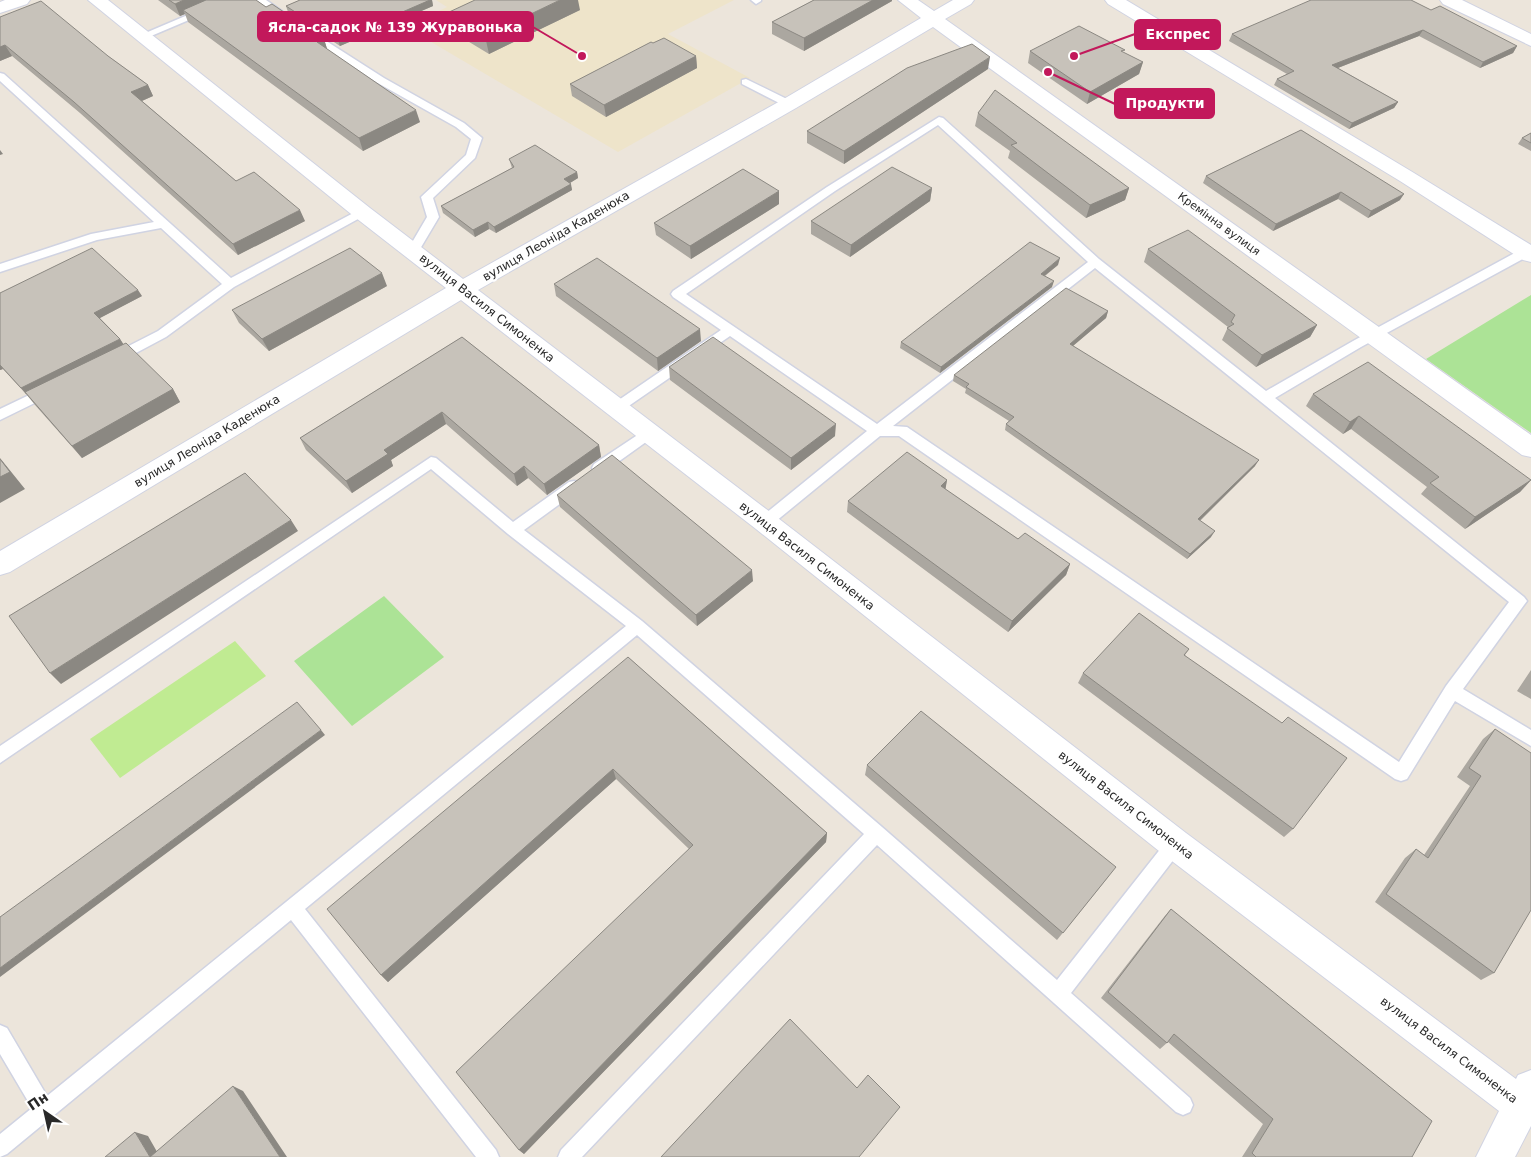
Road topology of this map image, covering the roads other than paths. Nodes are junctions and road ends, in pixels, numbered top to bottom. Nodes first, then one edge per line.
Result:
1 (20, 0) edge
2 (97, 0) edge
3 (231, 0) edge
4 (260, 0) edge
5 (907, 0) edge
6 (965, 0) edge
7 (1114, 0) edge
8 (1449, 0) edge
9 (0, 8) edge
10 (933, 18) junction
11 (140, 37) junction
12 (1531, 41) edge
13 (0, 76) edge
14 (746, 82) dead end
15 (789, 104) junction
16 (363, 213) junction
17 (162, 224) junction
18 (413, 251) junction
19 (1528, 253) edge
20 (1095, 262) junction
21 (0, 268) edge
22 (230, 284) junction
23 (463, 289) junction
24 (729, 331) junction
25 (1375, 336) junction
26 (102, 364) edge
27 (60, 385) edge
28 (1265, 398) junction
29 (615, 409) junction
30 (0, 415) edge
31 (877, 431) junction
32 (648, 433) junction
33 (1531, 448) edge
34 (765, 522) junction
35 (513, 530) junction
36 (0, 564) edge
37 (637, 626) junction
38 (1452, 690) junction
39 (1531, 740) edge
40 (0, 756) edge
41 (876, 833) junction
42 (1175, 844) junction
43 (292, 906) junction
44 (1058, 994) junction
45 (0, 1035) edge
46 (1527, 1097) edge
47 (1183, 1105) dead end
48 (44, 1110) junction
49 (0, 1147) edge
50 (489, 1157) edge
51 (568, 1157) edge
52 (1495, 1157) edge

1 - 9 street
2 - 11 street, вулиця Василя Симоненка
3 - 11 lane
4 - 18 lane
5 - 10 street, Кремінна вулиця
6 - 10 street, вулиця Леоніда Каденюка
7 - 19 street
8 - 12 street
10 - 15 street, вулиця Леоніда Каденюка
10 - 25 street, Кремінна вулиця
11 - 16 street, вулиця Василя Симоненка
13 - 17 lane
14 - 15 lane
15 - 23 street, вулиця Леоніда Каденюка
16 - 18 street, вулиця Василя Симоненка
16 - 22 lane
17 - 21 lane
17 - 22 lane
18 - 23 street, вулиця Василя Симоненка
19 - 25 lane
20 - 24 lane
20 - 28 lane
20 - 31 lane
22 - 26 lane
23 - 29 street, вулиця Василя Симоненка
23 - 36 street, вулиця Леоніда Каденюка
24 - 29 lane
24 - 31 lane
25 - 28 lane
25 - 33 street, Кремінна вулиця
27 - 30 lane
28 - 38 lane
29 - 32 street, вулиця Василя Симоненка
31 - 34 lane
31 - 38 lane
32 - 34 street, вулиця Василя Симоненка
32 - 35 lane
34 - 42 street, вулиця Василя Симоненка
35 - 37 lane
35 - 40 lane
37 - 41 lane
37 - 43 lane
38 - 39 lane
41 - 44 lane
41 - 51 lane
42 - 44 lane
42 - 46 street, вулиця Василя Симоненка
43 - 48 lane
43 - 50 lane
44 - 47 lane
45 - 48 lane
46 - 52 street
48 - 49 lane

